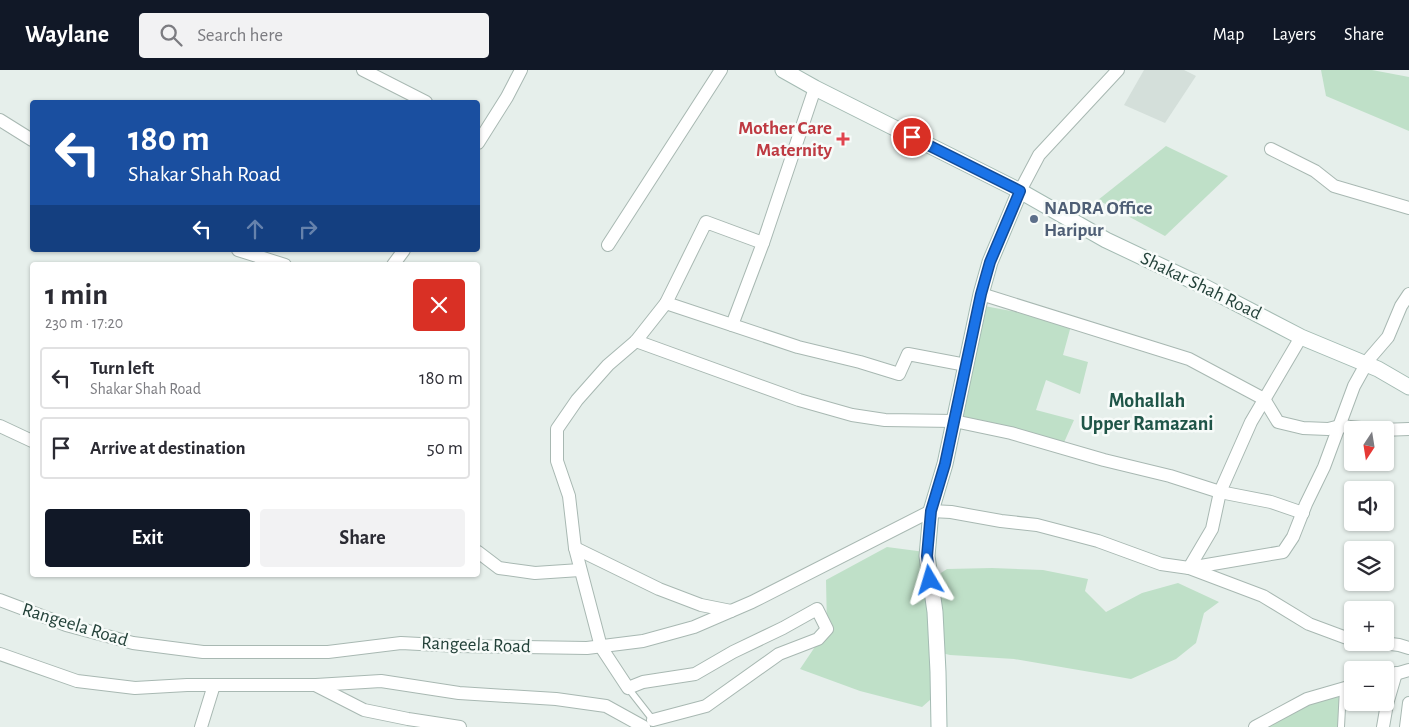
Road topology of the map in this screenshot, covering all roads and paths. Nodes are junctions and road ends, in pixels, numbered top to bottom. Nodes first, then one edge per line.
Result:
1 (363, 70) edge
2 (521, 70) edge
3 (721, 70) edge
4 (783, 70) edge
5 (1118, 70) edge
6 (815, 88) junction
7 (422, 100) edge
8 (0, 120) edge
9 (480, 135) edge
10 (30, 139) edge
11 (1271, 149) dead end
12 (1020, 191) junction
13 (1409, 208) edge
14 (763, 243) junction
15 (608, 245) dead end
16 (244, 252) edge
17 (276, 262) edge
18 (981, 294) junction
19 (1409, 294) edge
20 (666, 303) junction
21 (1405, 305) edge
22 (732, 325) junction
23 (1301, 337) junction
24 (636, 341) junction
25 (1366, 364) junction
26 (966, 365) junction
27 (1409, 387) edge
28 (1264, 399) junction
29 (954, 421) junction
30 (0, 426) edge
31 (1340, 426) junction
32 (1409, 429) edge
33 (30, 440) edge
34 (1220, 492) junction
35 (931, 511) junction
36 (1303, 513) junction
37 (574, 548) junction
38 (480, 554) edge
39 (1189, 568) junction
40 (580, 570) junction
41 (0, 600) edge
42 (730, 611) junction
43 (1344, 637) edge
44 (1394, 644) edge
45 (601, 646) junction
46 (1409, 648) edge
47 (0, 654) edge
48 (1409, 670) edge
49 (1394, 674) edge
50 (214, 685) junction
51 (316, 685) junction
52 (628, 688) junction
53 (1344, 688) edge
54 (1409, 703) edge
55 (1344, 710) edge
56 (1386, 711) edge
57 (649, 723) edge
58 (201, 727) edge
59 (460, 727) edge
60 (939, 727) edge
61 (1255, 727) edge
62 (1341, 727) edge
63 (1383, 727) edge
64 (1406, 727) edge

1 - 7 street
2 - 9 street
3 - 15 street
4 - 6 main road, Shakar Shah Road
5 - 12 street
6 - 12 main road, Shakar Shah Road
6 - 14 street
8 - 10 street
11 - 13 street
12 - 18 main road
12 - 23 main road, Shakar Shah Road
14 - 20 street
14 - 22 street
16 - 17 street
18 - 26 main road
18 - 28 street
19 - 21 street
20 - 22 street
20 - 24 street
21 - 25 street
22 - 26 street
23 - 25 main road, Shakar Shah Road
23 - 28 street
24 - 29 street
24 - 37 street
25 - 27 main road, Shakar Shah Road
25 - 31 street
26 - 29 main road
28 - 31 street
28 - 34 street
29 - 34 street
29 - 35 main road
30 - 33 street
31 - 32 street
31 - 36 street
34 - 36 street
34 - 39 street
35 - 39 street
35 - 42 street, Rangeela Road
35 - 60 main road
36 - 39 street
37 - 40 street
37 - 42 street
38 - 40 street
39 - 43 street
40 - 45 street
41 - 45 street, Rangeela Road
42 - 45 street, Rangeela Road
44 - 46 street
45 - 52 street
47 - 50 street
48 - 49 street
50 - 51 street
50 - 58 street
51 - 57 street
51 - 59 street
52 - 57 lane
52 - 57 street
53 - 61 street
54 - 64 street
55 - 62 lane
56 - 63 street

